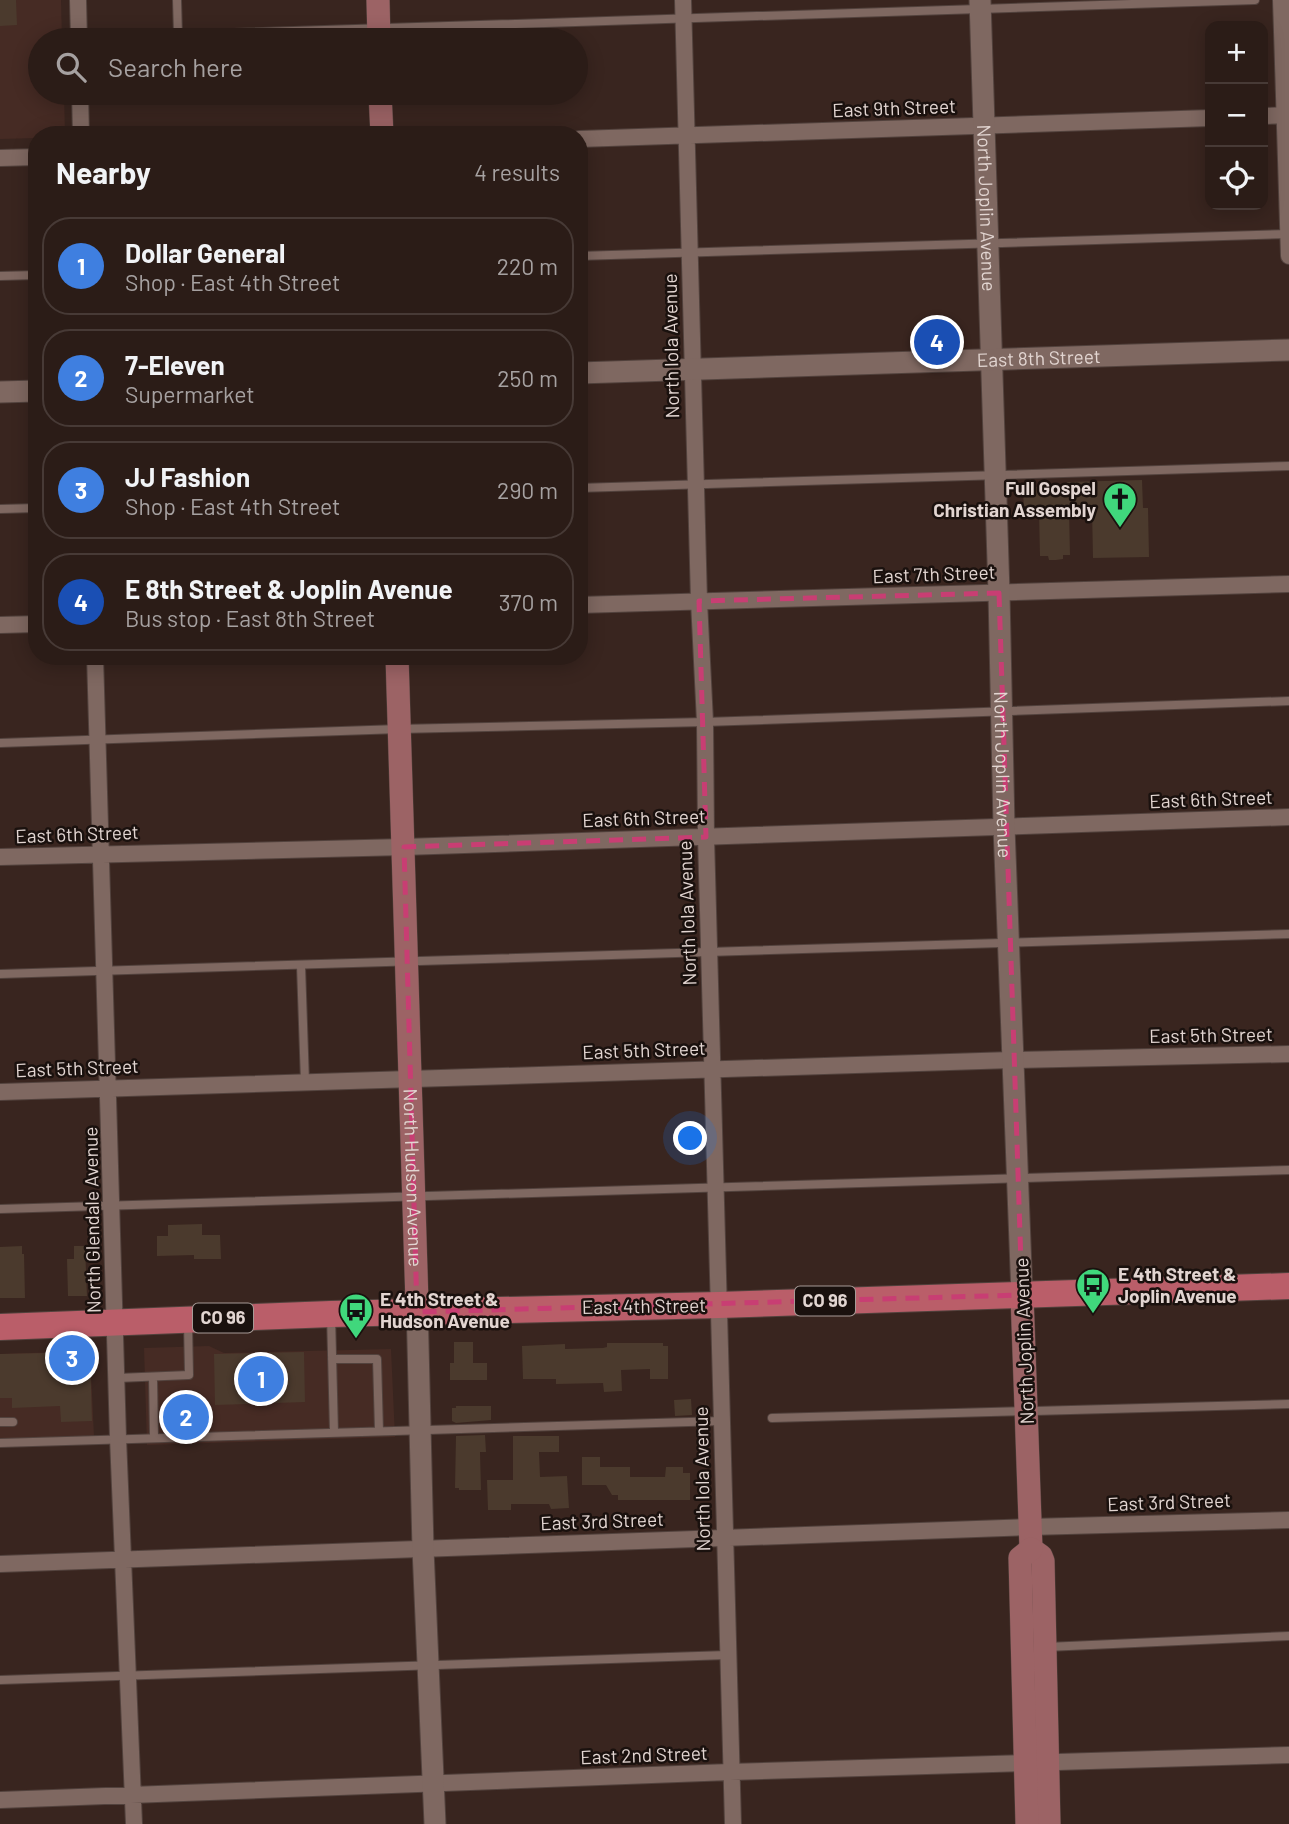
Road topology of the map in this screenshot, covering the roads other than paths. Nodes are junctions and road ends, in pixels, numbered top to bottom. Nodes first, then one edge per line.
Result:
1 (78, 0) edge
2 (177, 0) edge
3 (377, 0) edge
4 (684, 0) edge
5 (1255, 0) edge
6 (1281, 0) edge
7 (980, 4) edge
8 (684, 20) junction
9 (79, 28) edge
10 (178, 28) edge
11 (379, 28) edge
12 (521, 28) edge
13 (80, 105) edge
14 (381, 105) edge
15 (1287, 115) edge
16 (1268, 116) edge
17 (1205, 118) edge
18 (81, 126) edge
19 (382, 126) edge
20 (985, 126) junction
21 (687, 135) junction
22 (588, 139) edge
23 (0, 158) edge
24 (28, 158) edge
25 (1289, 234) edge
26 (988, 243) junction
27 (689, 253) junction
28 (588, 256) edge
29 (1289, 257) edge
30 (28, 275) edge
31 (0, 276) edge
32 (1289, 350) edge
33 (991, 359) junction
34 (692, 369) junction
35 (588, 373) edge
36 (28, 391) edge
37 (0, 392) edge
38 (1289, 466) edge
39 (995, 476) junction
40 (695, 484) junction
41 (588, 488) edge
42 (28, 508) edge
43 (0, 509) edge
44 (1289, 584) edge
45 (999, 593) junction
46 (699, 601) junction
47 (588, 605) edge
48 (28, 624) edge
49 (0, 625) edge
50 (95, 665) edge
51 (397, 665) edge
52 (1289, 701) edge
53 (1000, 710) junction
54 (705, 722) junction
55 (399, 729) junction
56 (98, 740) junction
57 (0, 743) edge
58 (1289, 817) edge
59 (1004, 827) junction
60 (706, 836) junction
61 (404, 847) junction
62 (102, 854) junction
63 (0, 857) edge
64 (1289, 934) edge
65 (1008, 943) junction
66 (709, 953) junction
67 (407, 962) junction
68 (301, 966) junction
69 (106, 971) junction
70 (0, 974) edge
71 (1289, 1055) edge
72 (1012, 1060) junction
73 (713, 1069) junction
74 (410, 1078) junction
75 (305, 1082) junction
76 (109, 1088) junction
77 (0, 1091) edge
78 (1289, 1170) edge
79 (1019, 1179) junction
80 (716, 1188) junction
81 (414, 1197) junction
82 (113, 1205) junction
83 (0, 1209) edge
84 (1289, 1286) edge
85 (1022, 1295) junction
86 (719, 1305) junction
87 (417, 1308) junction
88 (331, 1314) junction
89 (188, 1320) junction
90 (115, 1323) junction
91 (0, 1327) edge
92 (332, 1359) junction
93 (153, 1377) junction
94 (118, 1378) junction
95 (1289, 1404) edge
96 (1027, 1410) junction
97 (772, 1418) dead end
98 (722, 1421) junction
99 (0, 1422) edge
100 (13, 1422) dead end
101 (420, 1430) junction
102 (379, 1431) junction
103 (334, 1432) junction
104 (155, 1437) junction
105 (118, 1438) junction
106 (0, 1443) edge
107 (1289, 1520) edge
108 (724, 1538) junction
109 (1031, 1538) junction
110 (423, 1549) junction
111 (123, 1560) junction
112 (0, 1564) edge
113 (1289, 1636) edge
114 (1046, 1647) junction
115 (727, 1655) junction
116 (428, 1666) junction
117 (128, 1676) junction
118 (0, 1680) edge
119 (1289, 1755) edge
120 (1049, 1763) junction
121 (1026, 1764) junction
122 (730, 1773) junction
123 (434, 1784) junction
124 (133, 1795) junction
125 (0, 1800) edge
126 (134, 1824) edge
127 (436, 1824) edge
128 (733, 1824) edge
129 (1027, 1824) edge
130 (1049, 1824) edge

1 - 9 street
2 - 10 lane
3 - 11 main road
4 - 8 street, North Iola Avenue
5 - 7 lane
6 - 15 street
7 - 8 lane
7 - 20 street, North Joplin Avenue
8 - 12 lane
8 - 21 street, North Iola Avenue
13 - 18 street
14 - 19 main road
15 - 16 street
15 - 25 street
17 - 20 street, East 9th Street
20 - 21 street, East 9th Street
20 - 26 street, North Joplin Avenue
21 - 22 street, East 9th Street
21 - 27 street, North Iola Avenue
23 - 24 street
25 - 26 lane
25 - 29 street
26 - 27 lane
26 - 33 street, North Joplin Avenue
27 - 28 lane
27 - 34 street, North Iola Avenue
30 - 31 lane
32 - 33 street, East 8th Street
33 - 34 street, East 8th Street
33 - 39 street, North Joplin Avenue
34 - 35 street, East 8th Street
34 - 40 street, North Iola Avenue
36 - 37 street
38 - 39 lane
39 - 40 lane
39 - 45 street, North Joplin Avenue
40 - 41 lane
40 - 46 street, North Iola Avenue
42 - 43 lane
44 - 45 street, East 7th Street
45 - 46 street, East 7th Street
45 - 53 street, North Joplin Avenue
46 - 47 street, East 7th Street
46 - 54 street, North Iola Avenue
48 - 49 street
50 - 56 street, North Glendale Avenue
51 - 55 main road, North Hudson Avenue
52 - 53 lane
53 - 54 lane
53 - 59 street, North Joplin Avenue
54 - 55 lane
54 - 60 street, North Iola Avenue
55 - 56 lane
55 - 61 main road, North Hudson Avenue
56 - 57 lane
56 - 62 street, North Glendale Avenue
58 - 59 street, East 6th Street
59 - 60 street, East 6th Street
59 - 65 street, North Joplin Avenue
60 - 61 street, East 6th Street
60 - 66 street, North Iola Avenue
61 - 62 street, East 6th Street
61 - 67 main road, North Hudson Avenue
62 - 63 street, East 6th Street
62 - 69 street, North Glendale Avenue
64 - 65 lane
65 - 66 lane
65 - 72 street, North Joplin Avenue
66 - 67 lane
66 - 73 street, North Iola Avenue
67 - 68 lane
67 - 74 main road, North Hudson Avenue
68 - 69 lane
68 - 75 lane
69 - 70 lane
69 - 76 street, North Glendale Avenue
71 - 72 street, East 5th Street
72 - 73 street, East 5th Street
72 - 79 street, North Joplin Avenue
73 - 74 street, East 5th Street
73 - 80 street, North Iola Avenue
74 - 75 street, East 5th Street
74 - 81 main road, North Hudson Avenue
75 - 76 street, East 5th Street
76 - 77 street, East 5th Street
76 - 82 street, North Glendale Avenue
78 - 79 lane
79 - 80 lane
79 - 85 street, North Joplin Avenue
80 - 81 lane
80 - 86 street, North Iola Avenue
81 - 82 lane
81 - 87 main road, North Hudson Avenue
82 - 83 lane
82 - 90 street, North Glendale Avenue
84 - 85 main road, East 4th Street / CO 96
85 - 86 main road, East 4th Street / CO 96
85 - 96 main road, North Joplin Avenue
86 - 87 main road, East 4th Street / CO 96
86 - 98 street, North Iola Avenue
87 - 88 main road, East 4th Street / CO 96
87 - 101 street, North Hudson Avenue
88 - 89 main road, East 4th Street / CO 96
88 - 92 lane
89 - 90 main road, East 4th Street / CO 96
89 - 93 lane
90 - 91 main road, East 4th Street / CO 96
90 - 94 street, North Glendale Avenue
92 - 102 lane
92 - 103 lane
93 - 94 lane
93 - 104 lane
94 - 105 street, North Glendale Avenue
95 - 96 lane
96 - 97 lane
96 - 109 main road, North Joplin Avenue
98 - 101 lane
98 - 108 street, North Iola Avenue
99 - 100 lane
101 - 102 lane
101 - 110 street, North Hudson Avenue
102 - 103 lane
103 - 104 lane
104 - 105 lane
105 - 106 lane
105 - 111 street, North Glendale Avenue
107 - 109 street, East 3rd Street
108 - 109 street, East 3rd Street
108 - 110 street, East 3rd Street
108 - 115 street, North Iola Avenue
109 - 114 main road, North Joplin Avenue
109 - 121 main road, North Joplin Avenue
110 - 111 street, East 3rd Street
110 - 116 street, North Hudson Avenue
111 - 112 street, East 3rd Street
111 - 117 street, North Glendale Avenue
113 - 114 lane
114 - 120 main road, North Joplin Avenue
115 - 116 lane
115 - 122 street, North Iola Avenue
116 - 117 lane
116 - 123 street, North Hudson Avenue
117 - 118 lane
117 - 124 street, North Glendale Avenue
119 - 120 street, East 2nd Street
120 - 121 street, East 2nd Street
120 - 130 main road, North Joplin Avenue
121 - 122 street, East 2nd Street
121 - 129 main road, North Joplin Avenue
122 - 123 street, East 2nd Street
122 - 128 street, North Iola Avenue
123 - 124 street, East 2nd Street
123 - 127 street, North Hudson Avenue
124 - 125 street, East 2nd Street
124 - 126 street, North Glendale Avenue

